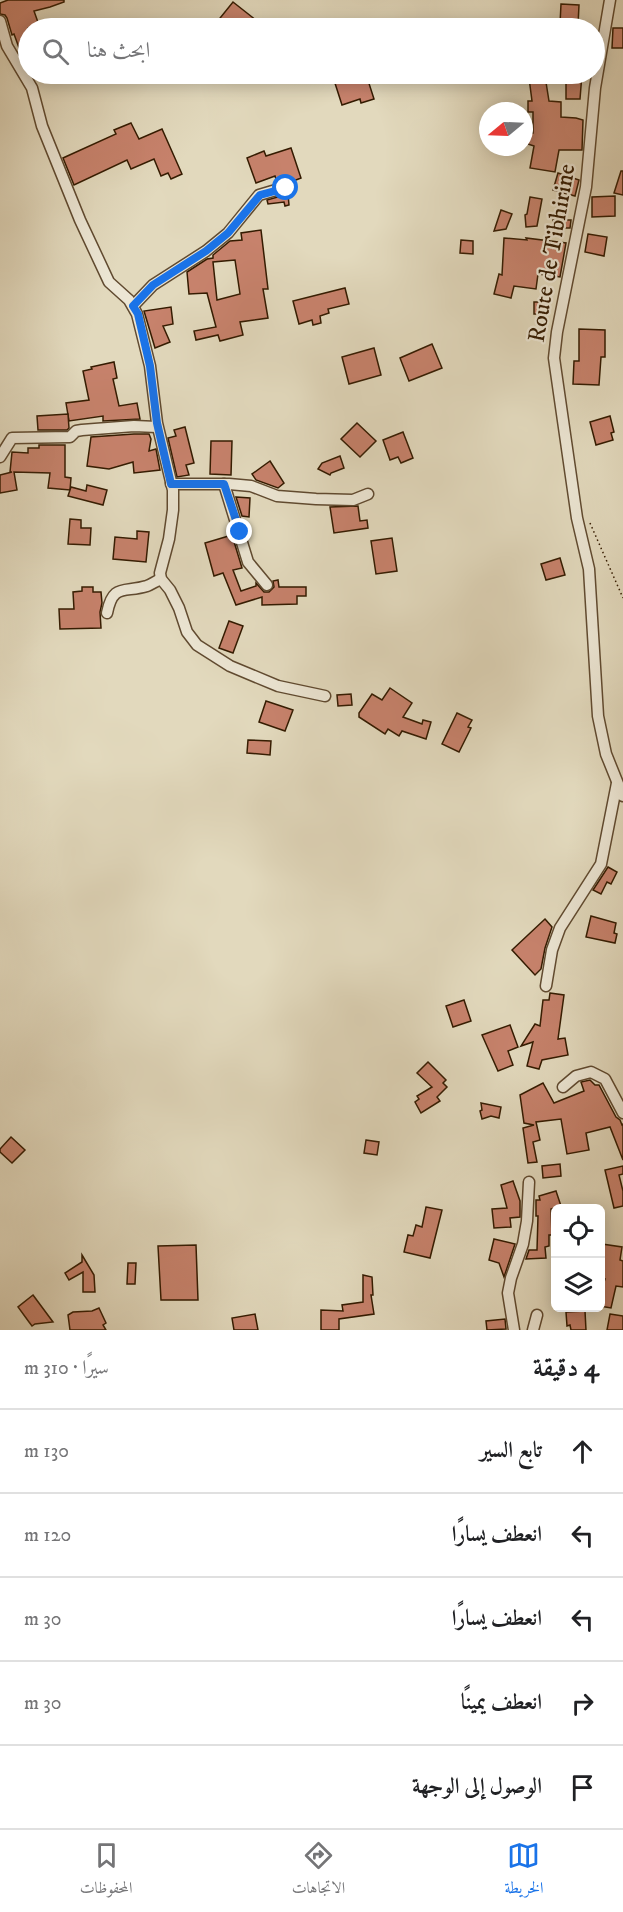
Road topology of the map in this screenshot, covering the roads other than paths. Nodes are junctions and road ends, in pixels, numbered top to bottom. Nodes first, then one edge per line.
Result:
1 (610, 0) edge
2 (0, 21) edge
3 (605, 29) edge
4 (18, 64) edge
5 (30, 84) edge
6 (596, 84) edge
7 (286, 188) dead end
8 (133, 306) junction
9 (158, 427) junction
10 (0, 457) edge
11 (171, 484) junction
12 (224, 484) junction
13 (368, 494) dead end
14 (160, 579) junction
15 (267, 585) dead end
16 (107, 613) dead end
17 (325, 696) dead end
18 (617, 783) junction
19 (623, 796) edge
20 (546, 986) dead end
21 (563, 1087) dead end
22 (623, 1113) edge
23 (529, 1182) dead end
24 (537, 1315) dead end
25 (514, 1330) edge
26 (533, 1330) edge

1 - 3 street, Route de Tibhirine
2 - 4 street
5 - 8 street
6 - 18 street, Route de Tibhirine
7 - 8 street
8 - 9 street
9 - 10 street
9 - 11 street
11 - 12 street
11 - 14 street
12 - 13 street
12 - 15 street
14 - 16 street
14 - 17 street
18 - 19 street, Route de Tibhirine
18 - 20 street
21 - 22 street
23 - 25 street
24 - 26 street

